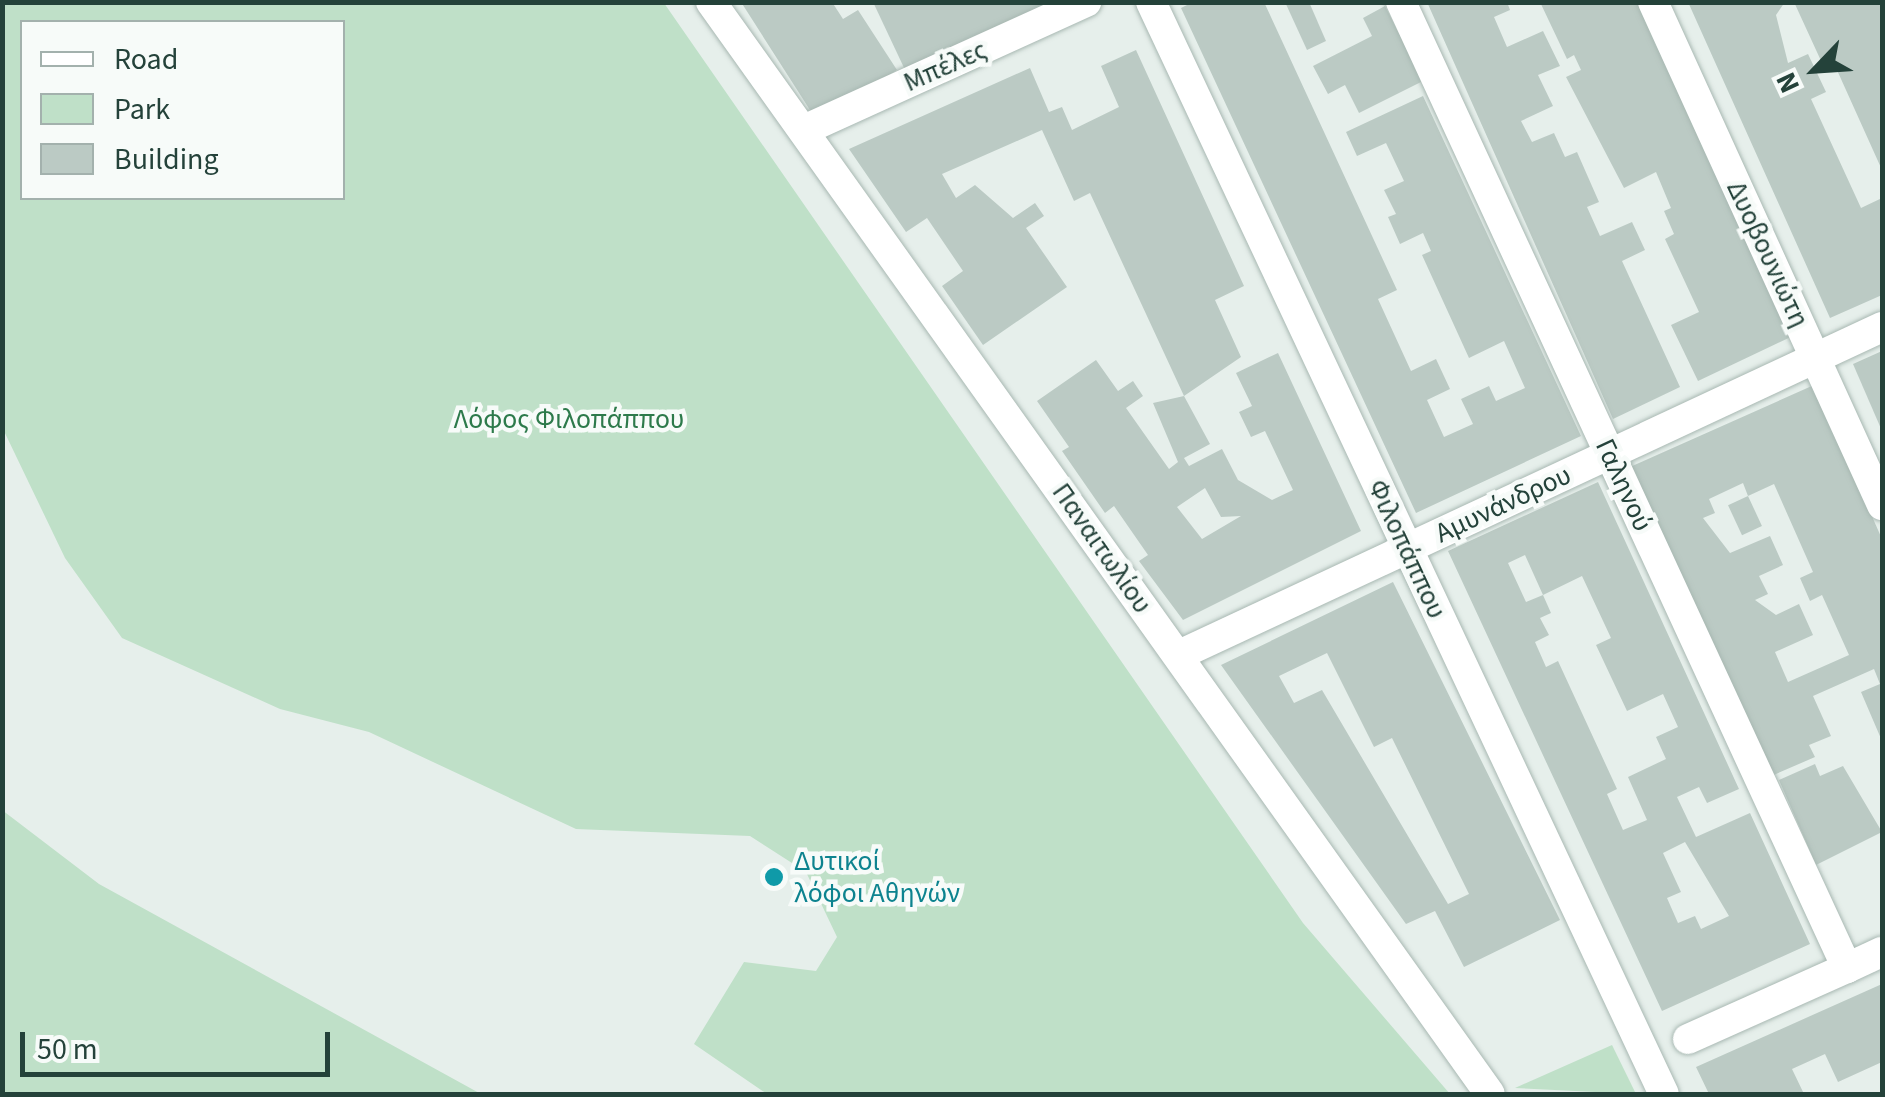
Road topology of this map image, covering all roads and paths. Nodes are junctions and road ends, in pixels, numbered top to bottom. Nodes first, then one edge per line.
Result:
1 (711, 2) edge
2 (1086, 2) edge
3 (1151, 2) edge
4 (1401, 2) edge
5 (1653, 2) edge
6 (804, 130) junction
7 (1882, 327) edge
8 (1816, 358) junction
9 (1610, 454) junction
10 (1882, 505) edge
11 (1407, 549) junction
12 (1178, 655) junction
13 (1882, 952) edge
14 (1847, 968) junction
15 (1688, 1040) dead end
16 (1490, 1094) edge
17 (1664, 1094) edge

1 - 6 street, Παναιτωλίου
2 - 6 street, Μπέλες
3 - 11 street, Φιλοπάππου
4 - 9 street, Γαληνού
5 - 8 street, Δυοβουνιώτη
6 - 12 street, Παναιτωλίου
7 - 8 street, Αμυνάνδρου
8 - 9 street, Αμυνάνδρου
8 - 10 street, Δυοβουνιώτη
9 - 11 street, Αμυνάνδρου
9 - 14 street, Γαληνού
11 - 12 street, Αμυνάνδρου
11 - 17 street, Φιλοπάππου
12 - 16 street, Παναιτωλίου
13 - 14 street
14 - 15 street

